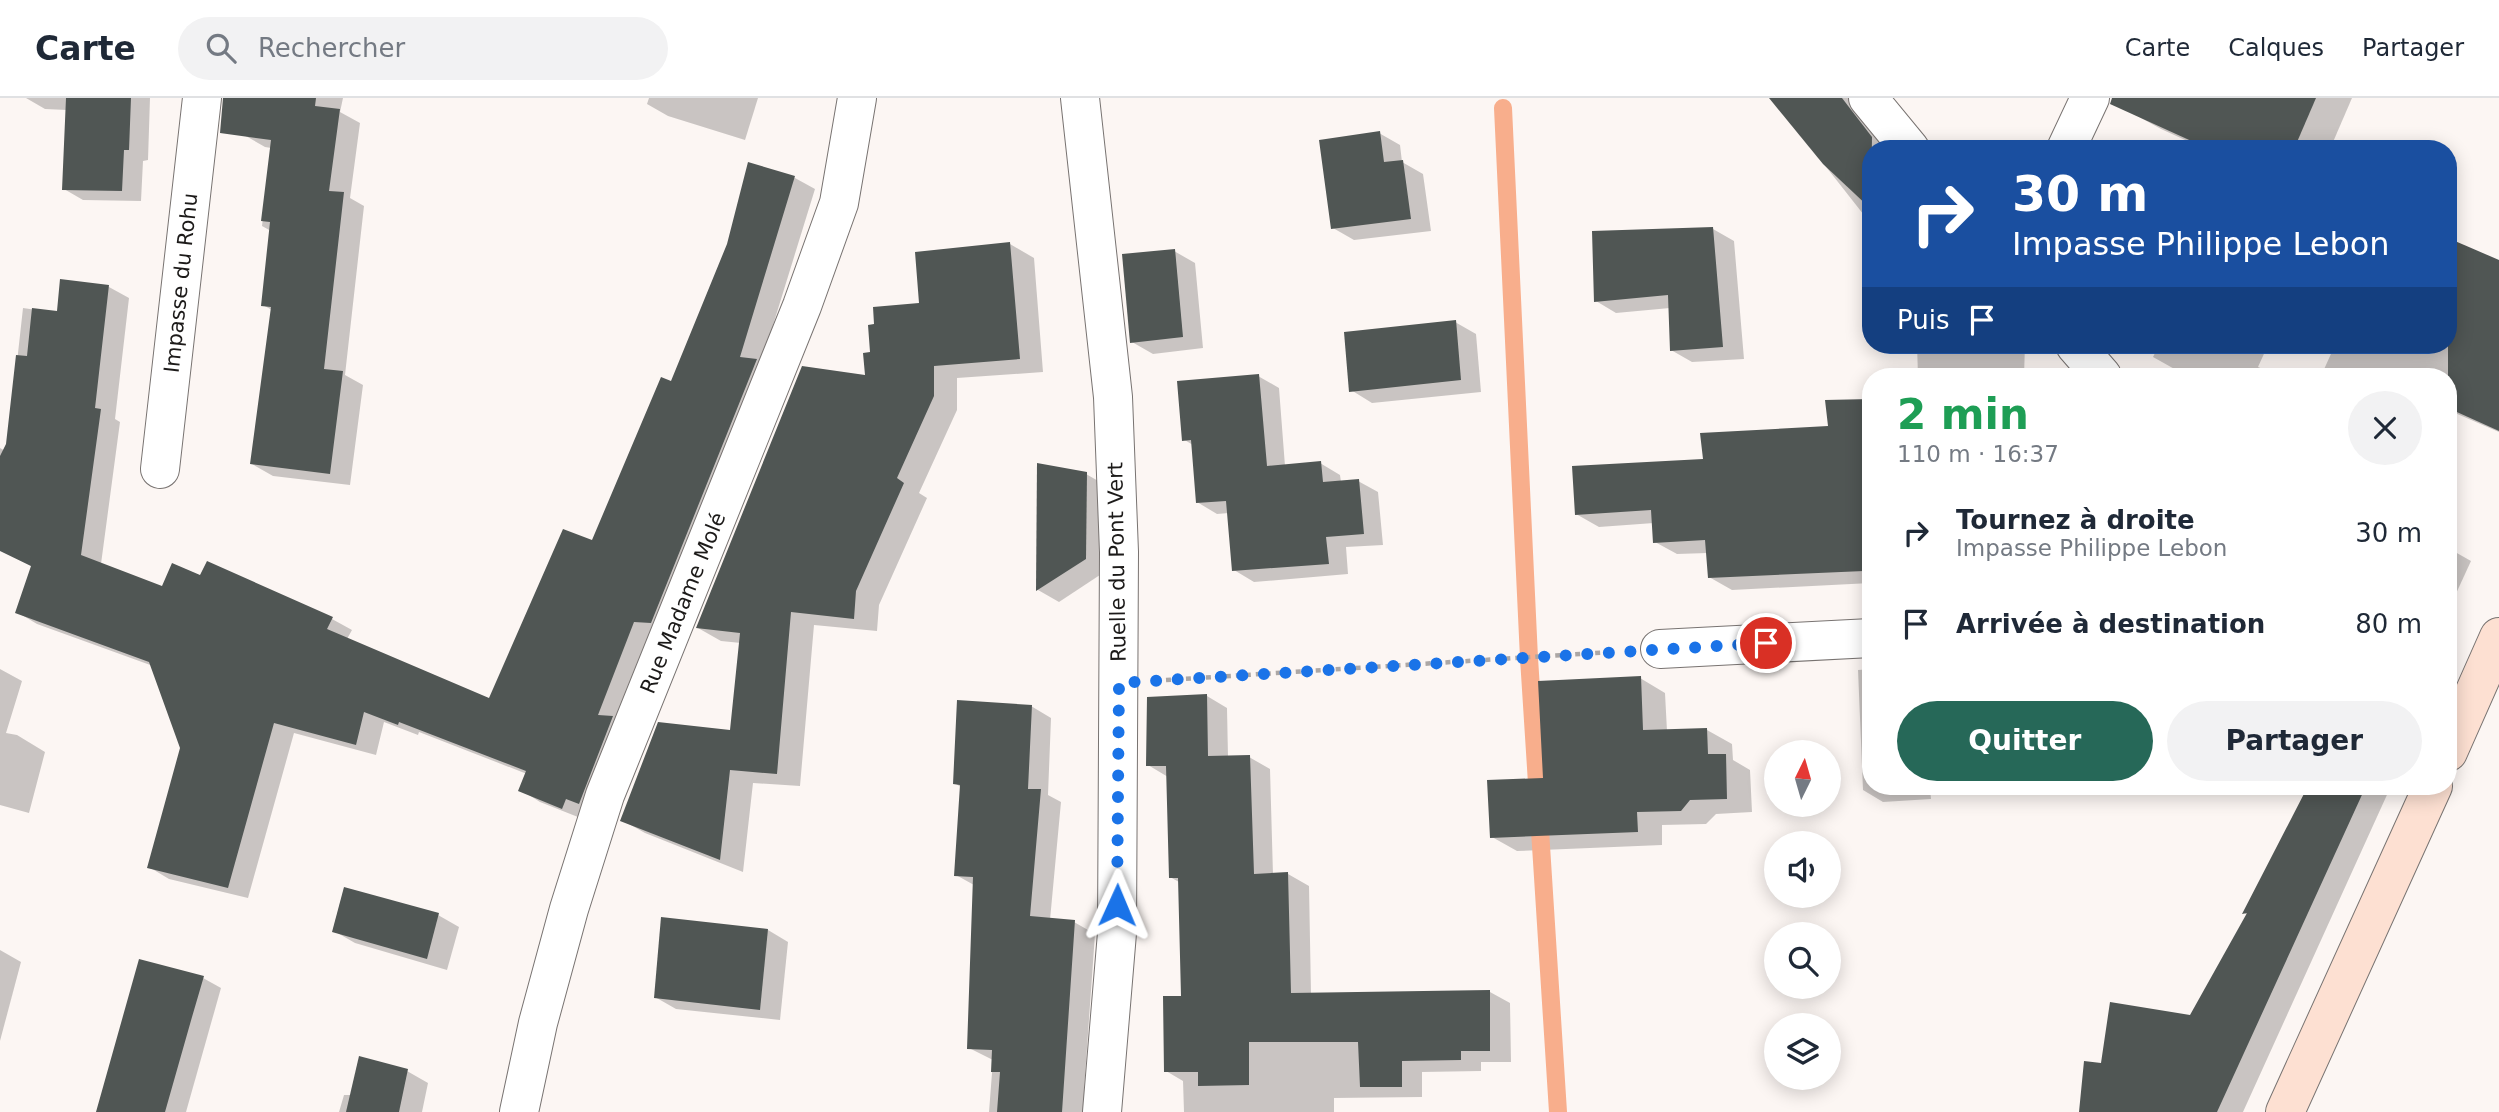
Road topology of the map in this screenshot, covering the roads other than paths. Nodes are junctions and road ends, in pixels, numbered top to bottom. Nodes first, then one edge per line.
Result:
1 (202, 98) edge
2 (857, 98) edge
3 (1080, 98) edge
4 (1868, 98) edge
5 (2090, 98) edge
6 (1903, 140) edge
7 (2070, 140) edge
8 (2083, 354) edge
9 (2095, 368) edge
10 (160, 469) dead end
11 (2499, 636) edge
12 (1862, 638) edge
13 (1660, 649) road end
14 (2457, 732) edge
15 (2429, 795) edge
16 (519, 1112) edge
17 (1101, 1112) edge
18 (2285, 1112) edge

1 - 10 street, Impasse du Rohu
2 - 16 street, Rue Madame Molé
3 - 17 street, Ruelle du Pont Vert
4 - 6 street
5 - 7 street
8 - 9 street
11 - 14 main road
12 - 13 street
15 - 18 main road

